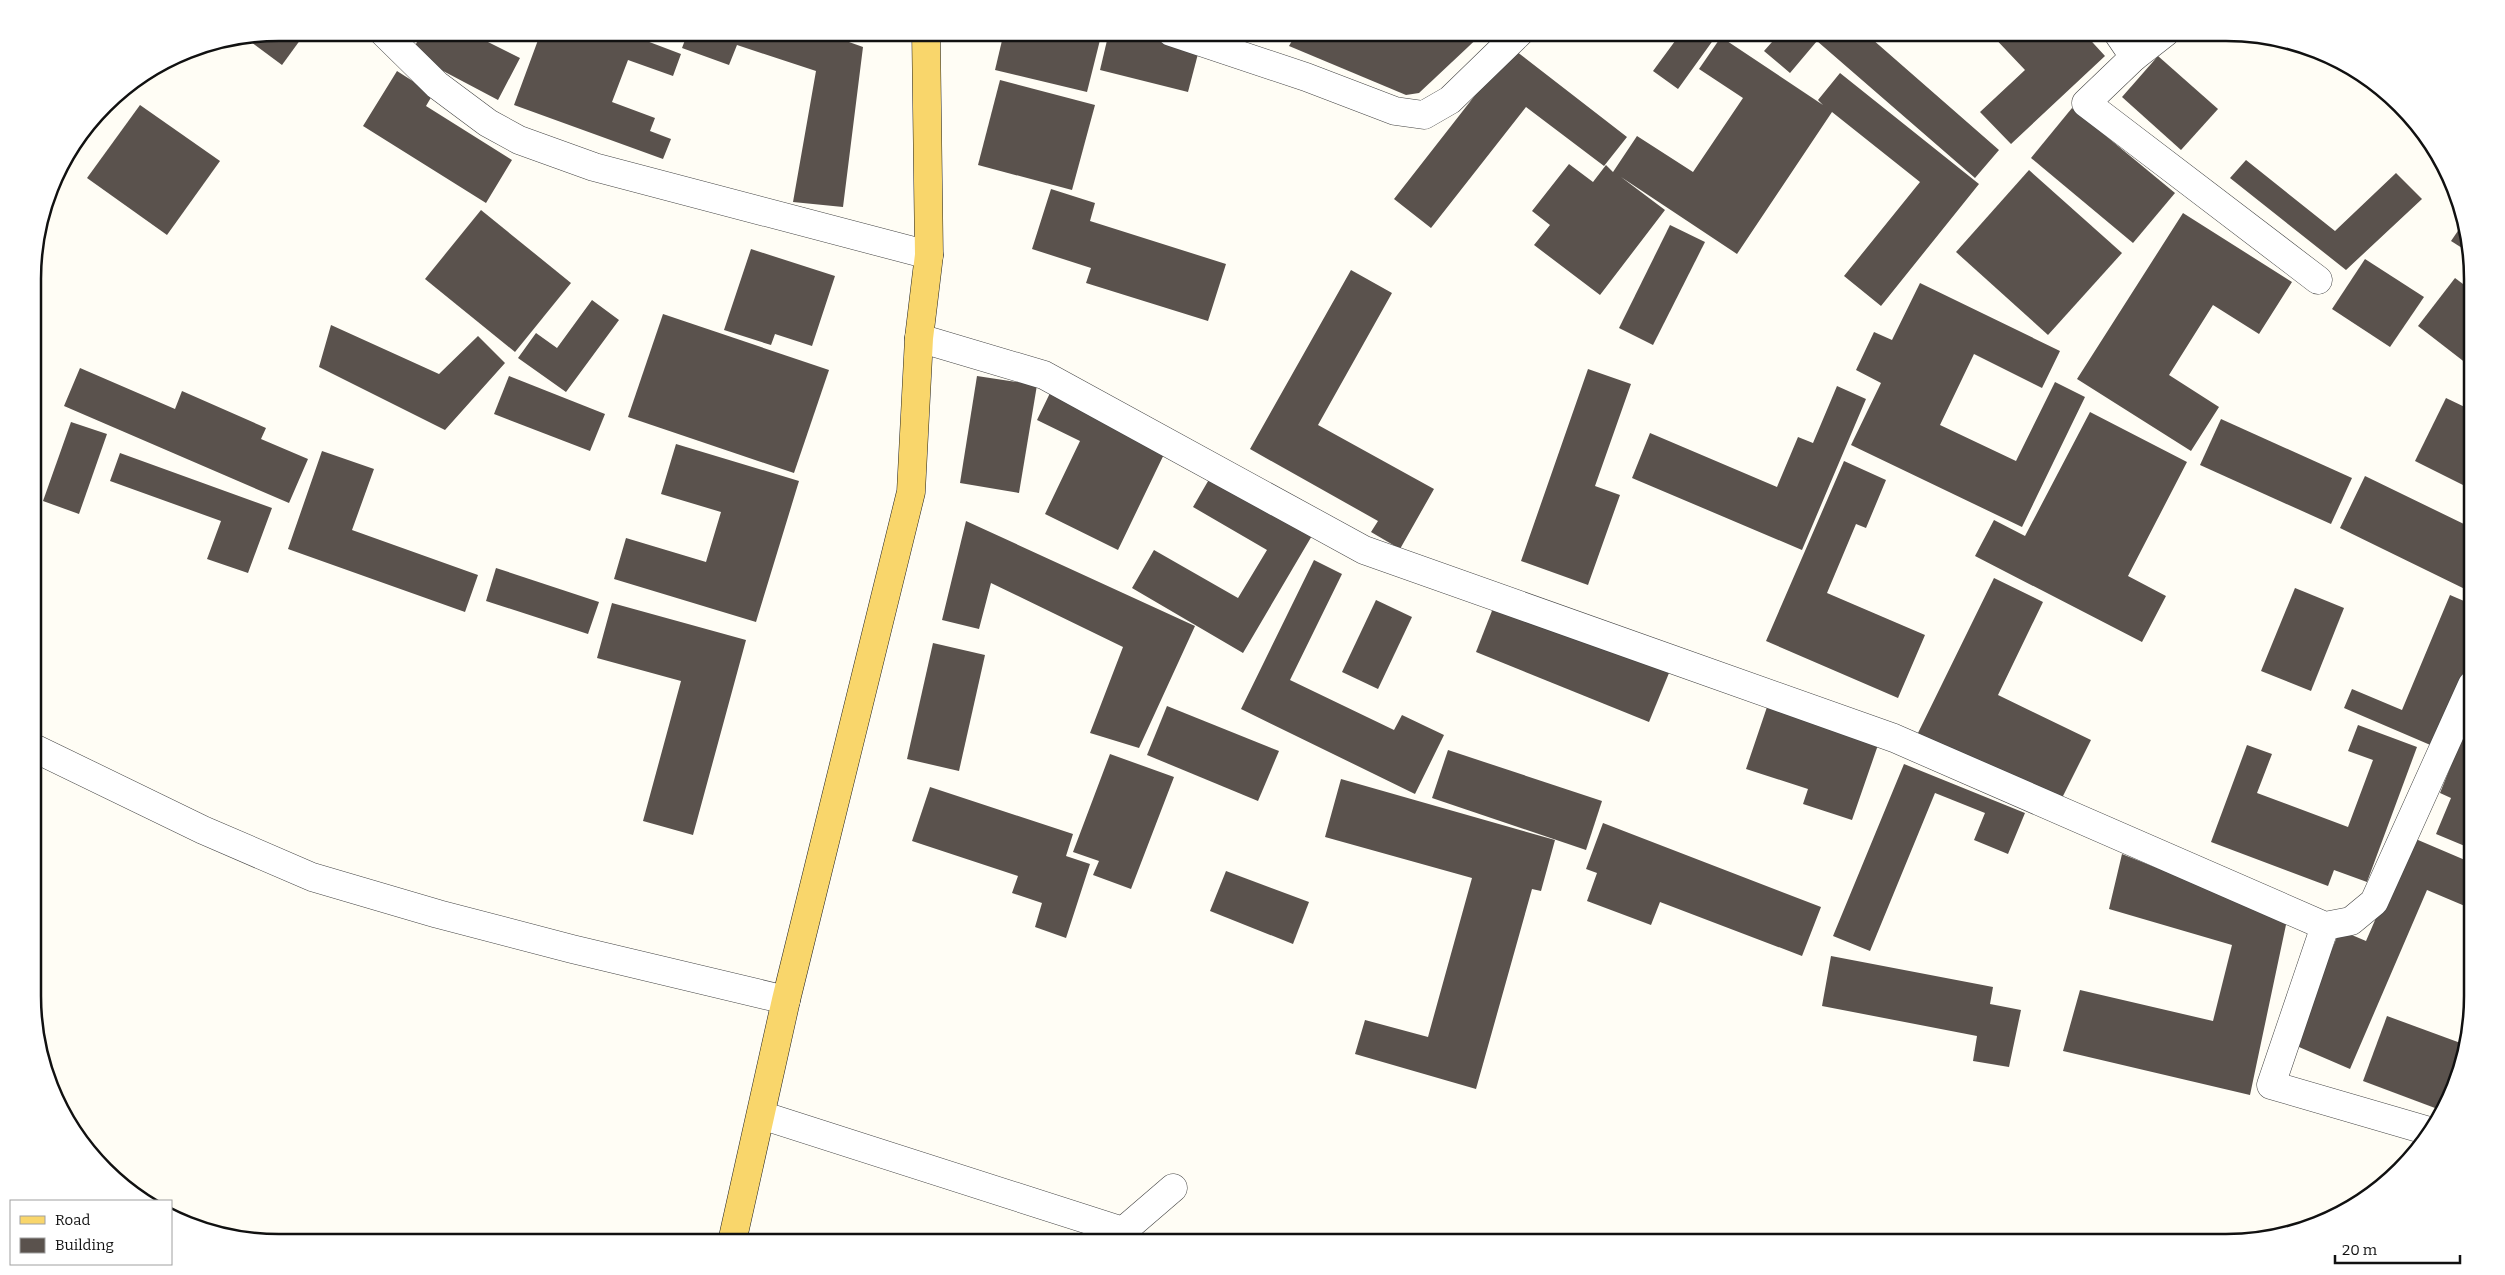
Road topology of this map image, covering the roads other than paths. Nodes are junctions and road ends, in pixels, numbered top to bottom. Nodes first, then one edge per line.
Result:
1 (392, 41) edge
2 (926, 41) edge
3 (1198, 41) edge
4 (1511, 41) edge
5 (2123, 41) edge
6 (2154, 41) edge
7 (2134, 57) junction
8 (929, 255) junction
9 (2318, 280) dead end
10 (919, 338) junction
11 (2464, 703) edge
12 (41, 751) edge
13 (2325, 926) junction
14 (786, 1000) junction
15 (761, 1115) junction
16 (2423, 1129) edge
17 (1172, 1188) dead end
18 (734, 1234) edge

1 - 8 street
2 - 8 main road
3 - 4 street
5 - 7 street
6 - 7 street
7 - 9 street
8 - 10 main road
10 - 13 street
10 - 14 main road
11 - 13 street
12 - 14 street
13 - 16 street
14 - 15 main road
15 - 17 street
15 - 18 main road

